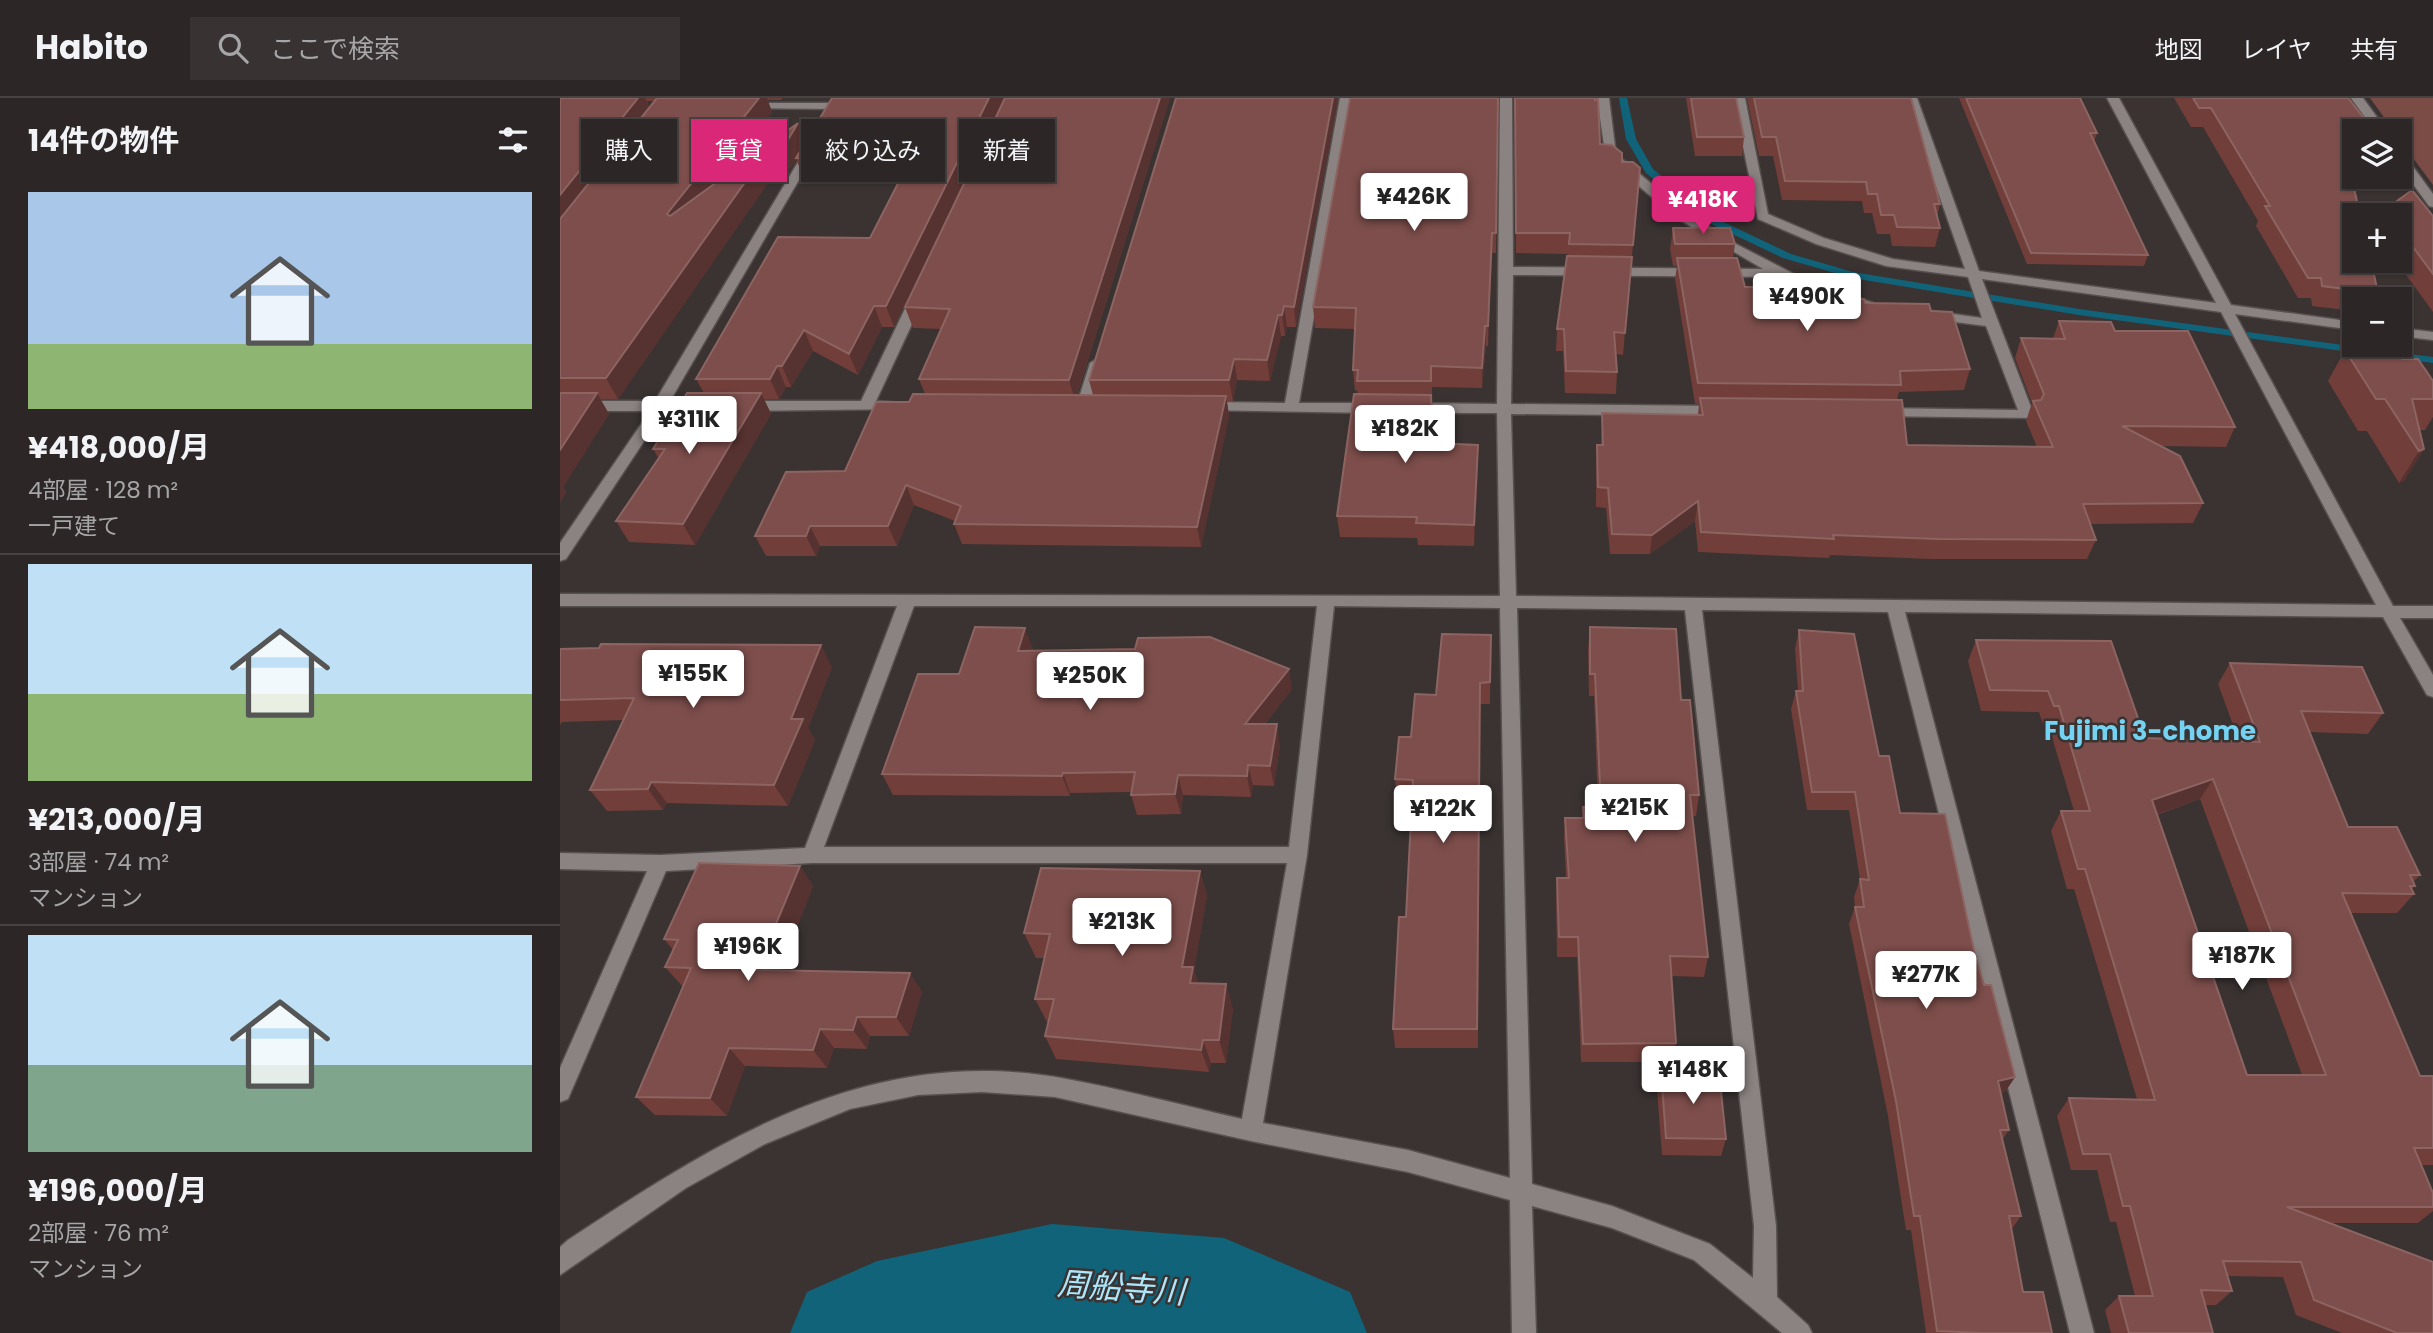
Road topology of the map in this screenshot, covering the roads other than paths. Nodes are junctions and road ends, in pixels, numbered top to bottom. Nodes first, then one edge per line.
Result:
1 (1346, 98) edge
2 (1506, 98) edge
3 (1603, 98) edge
4 (1739, 98) edge
5 (1911, 98) edge
6 (2113, 98) edge
7 (2357, 98) edge
8 (732, 106) edge
9 (836, 108) edge
10 (2372, 119) edge
11 (801, 166) edge
12 (2412, 174) edge
13 (2433, 203) edge
14 (1507, 271) junction
15 (1784, 274) junction
16 (1974, 276) junction
17 (924, 282) edge
18 (1875, 305) edge
19 (2225, 309) junction
20 (1923, 314) edge
21 (1991, 323) junction
22 (2342, 324) edge
23 (2412, 334) edge
24 (2433, 336) edge
25 (1099, 355) edge
26 (866, 405) junction
27 (560, 406) edge
28 (907, 406) edge
29 (660, 407) junction
30 (1084, 407) edge
31 (1194, 407) edge
32 (1291, 408) junction
33 (1504, 409) junction
34 (1738, 411) edge
35 (1862, 413) edge
36 (560, 555) edge
37 (908, 599) junction
38 (560, 600) edge
39 (1326, 600) junction
40 (1509, 603) junction
41 (1693, 605) junction
42 (1895, 606) junction
43 (2388, 612) junction
44 (2433, 612) edge
45 (2433, 690) edge
46 (812, 855) junction
47 (1298, 855) junction
48 (560, 862) edge
49 (660, 863) junction
50 (560, 1092) edge
51 (1251, 1130) junction
52 (1521, 1192) junction
53 (560, 1263) edge
54 (1765, 1302) junction
55 (1524, 1333) edge
56 (1801, 1333) edge
57 (2082, 1333) edge

1 - 32 street
2 - 14 street
3 - 15 street
4 - 16 street
5 - 16 street
6 - 19 street
7 - 10 street
8 - 9 street
11 - 29 street
12 - 13 street
14 - 15 street
14 - 33 street
15 - 18 street
16 - 19 street
16 - 21 street
17 - 26 street
19 - 22 street
19 - 43 street
20 - 21 street
21 - 35 street
23 - 24 street
25 - 30 street
26 - 28 street
26 - 29 street
27 - 29 street
29 - 36 street
31 - 32 street
32 - 33 street
33 - 34 street
33 - 40 street
37 - 38 street
37 - 39 street
37 - 46 street
39 - 40 street
39 - 47 street
40 - 41 street
40 - 52 street
41 - 42 street
41 - 54 street
42 - 43 street
42 - 57 street
43 - 44 street
43 - 45 street
46 - 47 street
46 - 49 street
47 - 51 street
48 - 49 street
49 - 50 street
51 - 52 street
51 - 53 street
52 - 54 street
52 - 55 street
54 - 56 street

